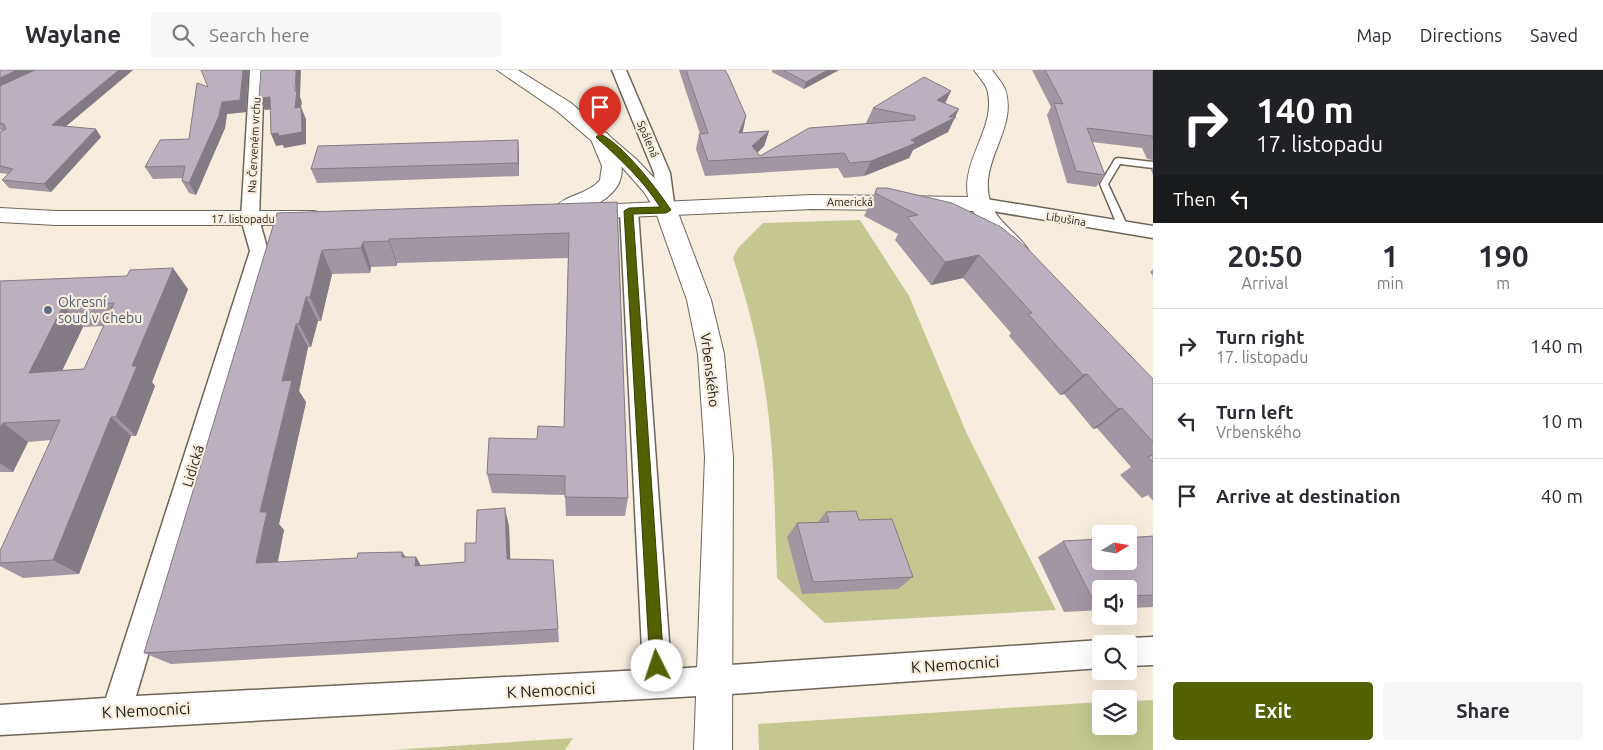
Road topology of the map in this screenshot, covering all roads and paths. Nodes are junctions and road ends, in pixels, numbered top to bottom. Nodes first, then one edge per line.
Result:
1 (257, 70) edge
2 (506, 70) edge
3 (619, 70) edge
4 (983, 70) edge
5 (600, 137) junction
6 (1153, 165) edge
7 (980, 204) junction
8 (666, 210) junction
9 (629, 211) junction
10 (0, 215) edge
11 (339, 217) edge
12 (250, 219) junction
13 (1123, 227) junction
14 (1153, 232) edge
15 (1033, 267) edge
16 (1153, 651) edge
17 (1137, 652) edge
18 (1092, 655) edge
19 (716, 681) junction
20 (658, 684) junction
21 (116, 712) junction
22 (0, 720) edge
23 (713, 750) edge

1 - 12 street, Na Červeném vrchu
2 - 5 street, Vrbenského
3 - 8 street, Spálená
4 - 7 street
5 - 8 street, Vrbenského
5 - 9 street
6 - 13 lane
7 - 8 street, Americká
7 - 13 street, Libušina
7 - 15 street
8 - 9 street
8 - 19 street, Vrbenského
9 - 20 street
10 - 12 street, 17. listopadu
11 - 12 street, 17. listopadu
12 - 21 street, Lidická
13 - 14 street, Libušina
16 - 17 street
18 - 19 street, K Nemocnici
19 - 20 street, K Nemocnici
19 - 23 street, Vrbenského
20 - 21 street, K Nemocnici
21 - 22 street, K Nemocnici

